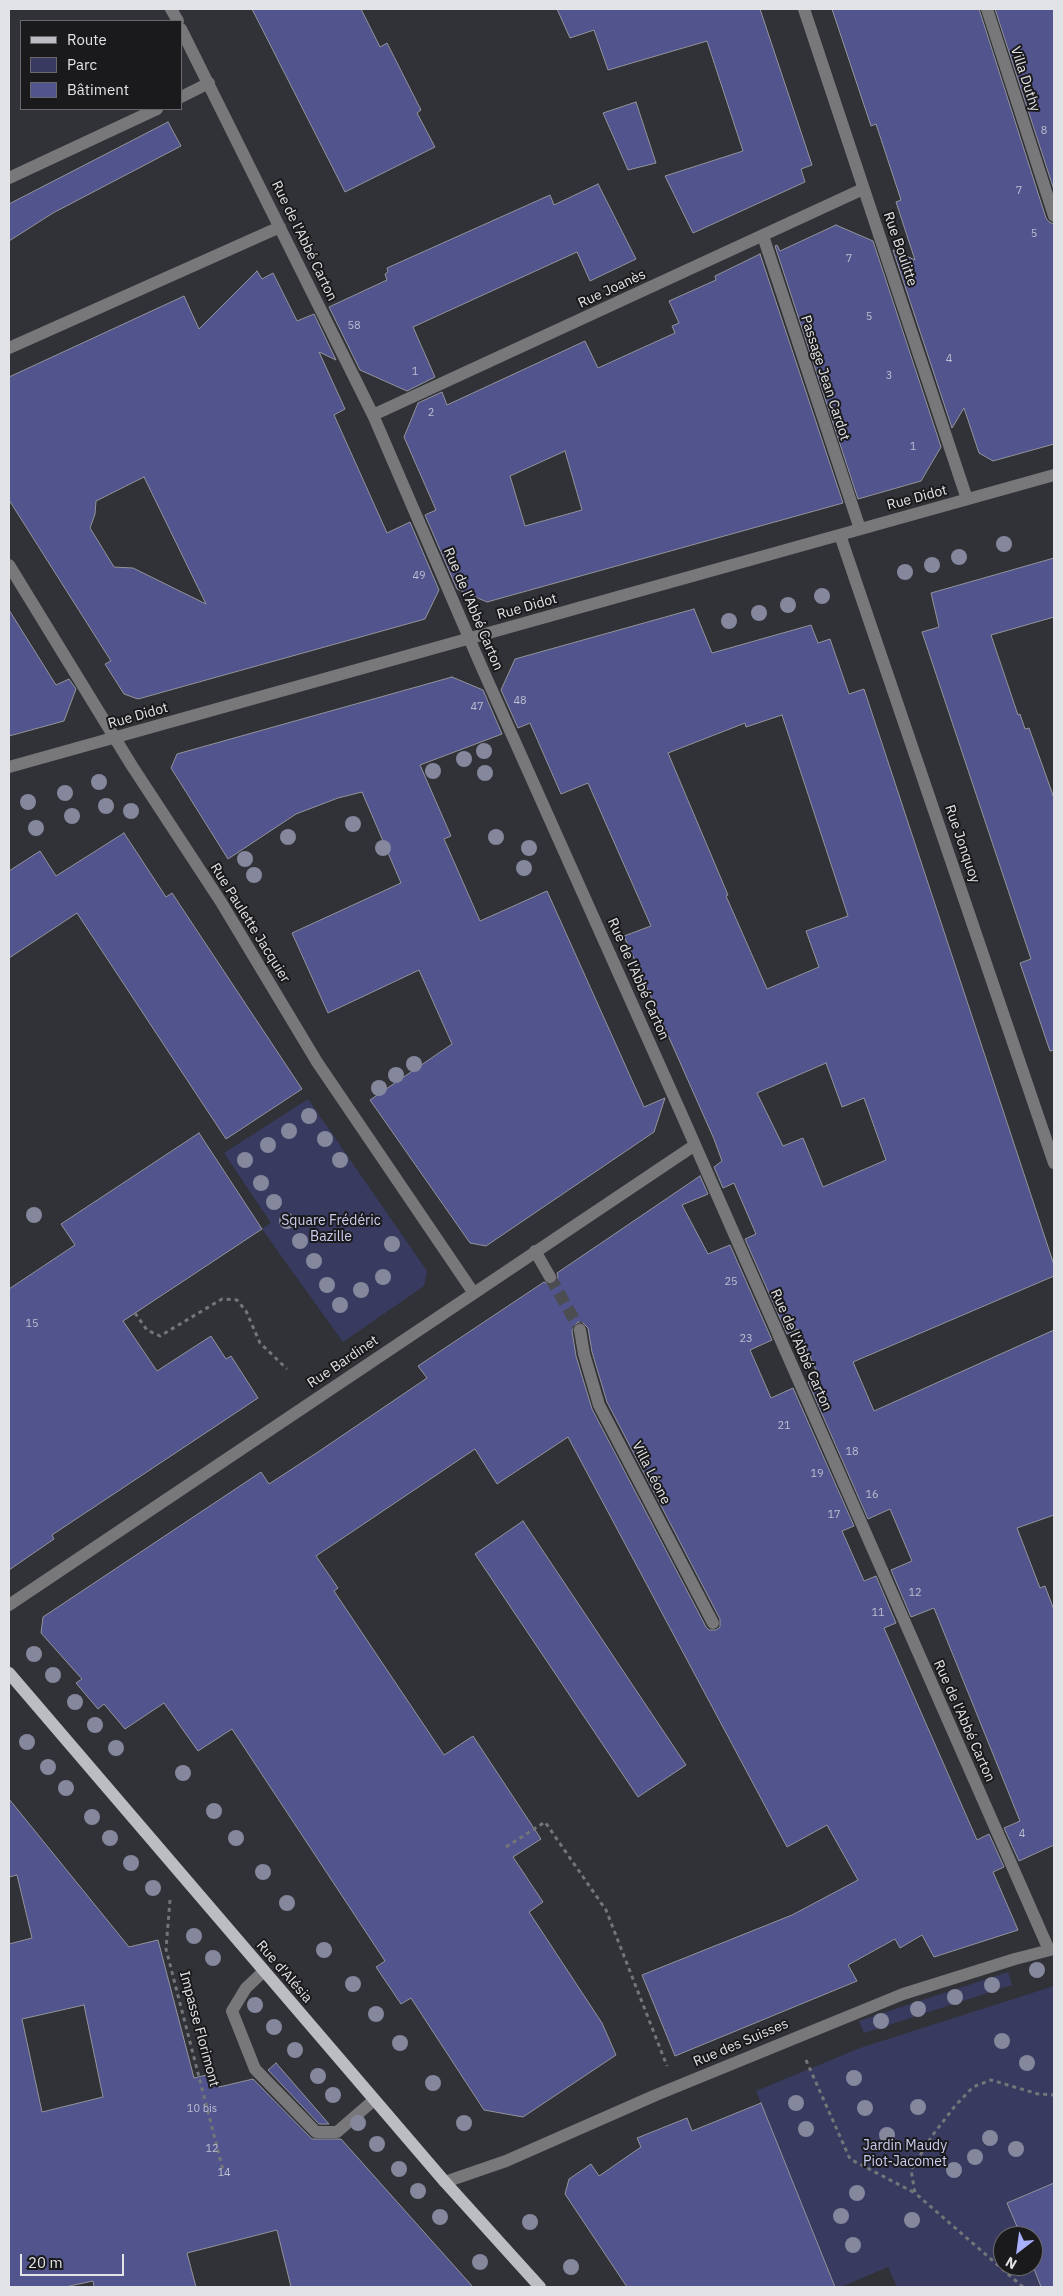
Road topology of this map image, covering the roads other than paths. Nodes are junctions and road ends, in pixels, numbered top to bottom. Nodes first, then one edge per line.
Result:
1 (171, 9) edge
2 (804, 9) edge
3 (987, 9) edge
4 (177, 20) edge
5 (182, 31) edge
6 (209, 83) junction
7 (182, 96) edge
8 (155, 110) edge
9 (9, 178) edge
10 (863, 189) junction
11 (1054, 216) edge
12 (280, 227) junction
13 (762, 236) junction
14 (9, 348) edge
15 (373, 415) junction
16 (1054, 475) edge
17 (967, 499) junction
18 (860, 529) junction
19 (840, 535) junction
20 (9, 565) edge
21 (469, 638) junction
22 (116, 738) junction
23 (9, 767) edge
24 (695, 1145) junction
25 (1054, 1163) edge
26 (535, 1251) junction
27 (550, 1277) tunnel mouth
28 (473, 1292) junction
29 (580, 1330) tunnel mouth
30 (9, 1605) edge
31 (712, 1623) dead end
32 (9, 1673) edge
33 (1052, 1950) edge
34 (264, 1971) junction
35 (374, 2100) junction
36 (445, 2182) junction
37 (540, 2287) edge

1 - 4 street
2 - 10 street, Rue Boulitte
3 - 11 street, Villa Duthy
5 - 6 street, Rue de l'Abbé Carton
6 - 7 street
6 - 12 street, Rue de l'Abbé Carton
8 - 9 street
10 - 13 street, Rue Joanès
10 - 17 street, Rue Boulitte
12 - 14 street
12 - 15 street, Rue de l'Abbé Carton
13 - 15 street, Rue Joanès
13 - 18 street, Passage Jean Cardot
15 - 21 street, Rue de l'Abbé Carton
16 - 17 street, Rue Didot
17 - 18 street, Rue Didot
18 - 19 street, Rue Didot
19 - 21 street, Rue Didot
19 - 25 street, Rue Jonquoy
20 - 22 street, Rue Paulette Jacquier
21 - 22 street, Rue Didot
21 - 24 street, Rue de l'Abbé Carton
22 - 23 street, Rue Didot
22 - 28 street, Rue Paulette Jacquier
24 - 26 street, Rue Bardinet
24 - 33 street, Rue de l'Abbé Carton
26 - 27 street
26 - 28 street, Rue Bardinet
28 - 30 street, Rue Bardinet
29 - 31 street, Villa Léone
32 - 34 main road, Rue d'Alésia
33 - 36 street, Rue des Suisses
34 - 35 main road, Rue d'Alésia
34 - 35 street
35 - 36 main road, Rue d'Alésia
36 - 37 main road, Rue d'Alésia

